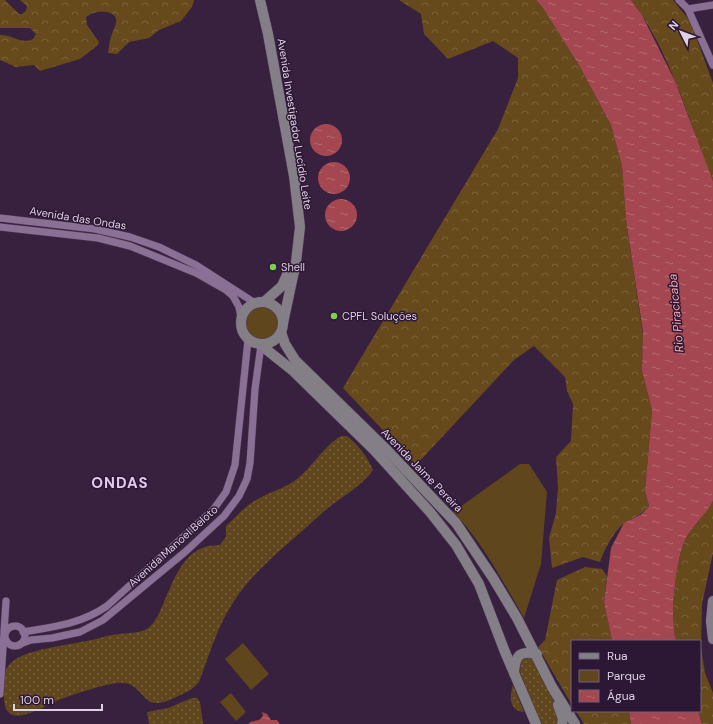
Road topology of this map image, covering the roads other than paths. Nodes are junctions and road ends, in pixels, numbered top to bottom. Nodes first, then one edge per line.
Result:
1 (254, 0) edge
2 (260, 0) edge
3 (679, 0) edge
4 (710, 4) edge
5 (688, 8) junction
6 (712, 62) edge
7 (0, 218) edge
8 (38, 223) junction
9 (3, 228) edge
10 (124, 244) junction
11 (166, 250) junction
12 (260, 302) junction
13 (241, 318) junction
14 (282, 327) junction
15 (248, 340) junction
16 (262, 344) junction
17 (713, 601) edge
18 (6, 602) dead end
19 (712, 620) edge
20 (23, 632) junction
21 (4, 634) junction
22 (713, 639) edge
23 (20, 644) junction
24 (537, 654) junction
25 (514, 673) junction
26 (552, 687) junction
27 (0, 694) edge
28 (536, 724) edge
29 (562, 724) edge
30 (575, 724) edge

1 - 12 main road, Avenida Investigador Lucídio Leite
2 - 14 main road, Avenida Investigador Lucídio Leite
3 - 5 street
4 - 5 street
5 - 6 street
7 - 8 street, Avenida das Ondas
8 - 9 street
8 - 11 street, Avenida das Ondas
9 - 10 street, Avenida das Ondas
10 - 11 street
10 - 13 street, Avenida das Ondas
11 - 12 street, Avenida das Ondas
12 - 13 main road
12 - 14 main road
13 - 15 main road
14 - 16 main road
14 - 24 main road, Avenida Jaime Pereira
15 - 16 main road
15 - 20 street, Avenida Manoel Beloto
16 - 23 street, Avenida Manoel Beloto
16 - 25 main road, Avenida Jaime Pereira
17 - 19 main road
18 - 21 street
19 - 22 main road
20 - 21 street
20 - 23 street
21 - 23 street
21 - 27 street
24 - 25 main road
24 - 26 main road, Avenida Jaime Pereira
25 - 28 main road, Avenida Jaime Pereira
26 - 29 main road
26 - 30 main road, Avenida Jaime Pereira

